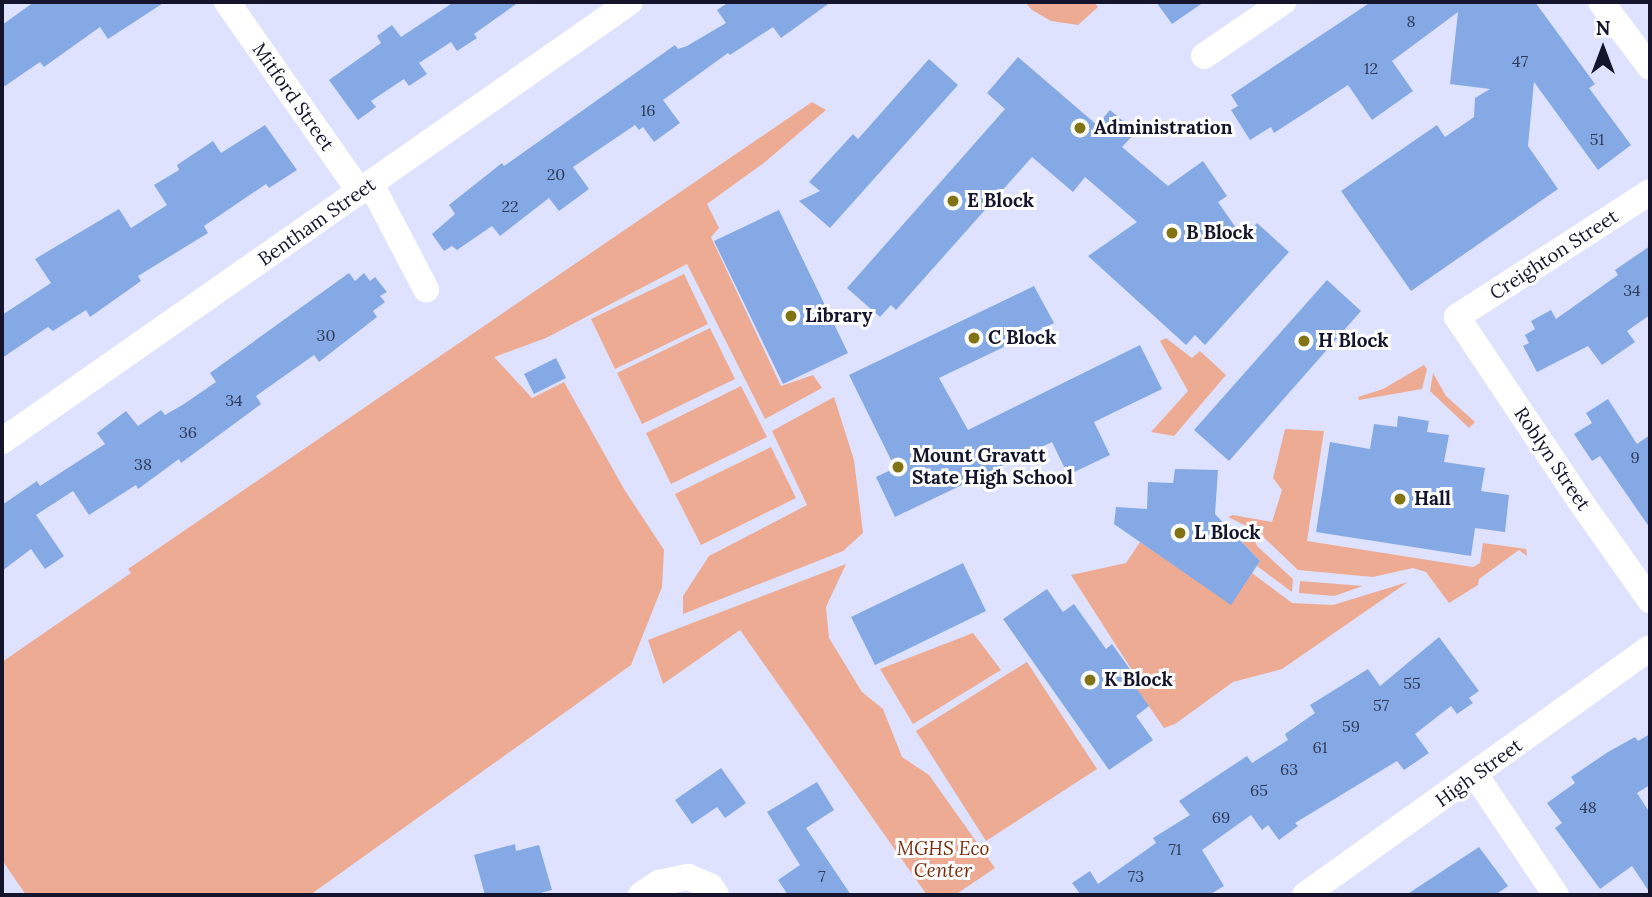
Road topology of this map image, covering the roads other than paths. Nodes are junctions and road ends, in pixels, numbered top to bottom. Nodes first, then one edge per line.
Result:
1 (227, 2) edge
2 (631, 2) edge
3 (1283, 2) edge
4 (1601, 2) edge
5 (1203, 56) dead end
6 (1650, 67) edge
7 (365, 188) junction
8 (1650, 192) edge
9 (426, 289) dead end
10 (1457, 317) joint
11 (2, 441) edge
12 (1650, 600) edge
13 (1650, 648) edge
14 (1476, 776) junction
15 (641, 895) edge
16 (716, 895) edge
17 (1305, 895) edge
18 (1556, 895) edge

1 - 7 street, Mitford Street
2 - 7 street, Bentham Street
3 - 5 street
4 - 6 street
7 - 9 street, Mitford Street
7 - 11 street, Bentham Street
8 - 10 street, Creighton Street
10 - 12 street, Roblyn Street
13 - 14 street, High Street
14 - 17 street, High Street
14 - 18 street
15 - 16 street

